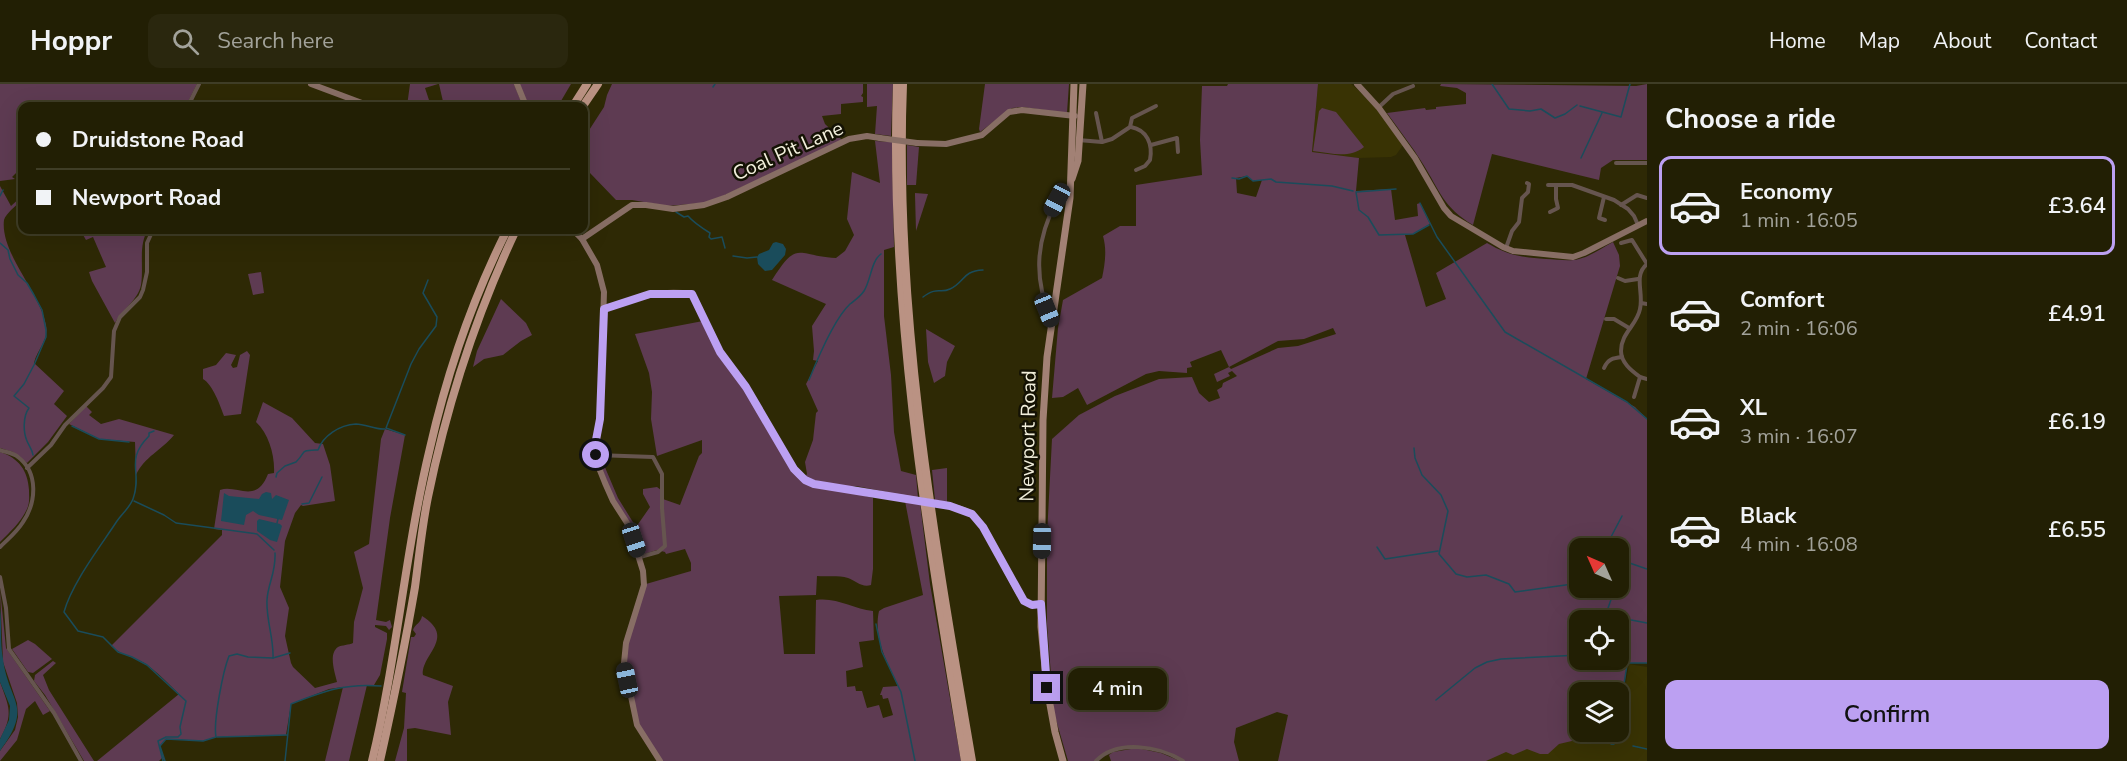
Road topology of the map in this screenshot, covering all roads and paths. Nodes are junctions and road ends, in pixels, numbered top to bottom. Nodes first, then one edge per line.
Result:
1 (199, 84) edge
2 (311, 84) edge
3 (517, 84) edge
4 (587, 84) edge
5 (598, 84) edge
6 (897, 84) edge
7 (903, 84) edge
8 (1074, 84) edge
9 (1083, 84) edge
10 (1357, 84) edge
11 (1413, 86) dead end
12 (191, 102) edge
13 (359, 102) edge
14 (524, 102) edge
15 (576, 102) edge
16 (586, 102) edge
17 (1156, 106) dead end
18 (1379, 108) junction
19 (1096, 113) dead end
20 (1072, 116) junction
21 (1082, 116) junction
22 (1130, 127) junction
23 (1071, 139) junction
24 (1080, 140) junction
25 (1102, 142) junction
26 (1151, 145) junction
27 (1178, 152) dead end
28 (1616, 162) dead end
29 (1647, 163) edge
30 (1136, 170) dead end
31 (1527, 183) dead end
32 (1071, 184) junction
33 (1548, 185) dead end
34 (1556, 185) junction
35 (1593, 194) junction
36 (1604, 197) junction
37 (1070, 198) junction
38 (1647, 198) edge
39 (1591, 199) dead end
40 (1621, 205) junction
41 (1550, 212) dead end
42 (1605, 220) dead end
43 (1647, 221) edge
44 (1638, 225) junction
45 (151, 234) edge
46 (505, 234) edge
47 (514, 234) edge
48 (577, 234) edge
49 (582, 239) junction
50 (1622, 243) dead end
51 (1506, 249) junction
52 (1617, 278) dead end
53 (1638, 279) junction
54 (1641, 303) junction
55 (1647, 304) edge
56 (604, 309) junction
57 (1606, 319) dead end
58 (1052, 323) junction
59 (1629, 328) junction
60 (1622, 357) junction
61 (1604, 368) dead end
62 (1640, 377) junction
63 (1647, 379) edge
64 (1634, 397) dead end
65 (0, 450) edge
66 (596, 455) junction
67 (27, 468) junction
68 (0, 547) edge
69 (640, 557) junction
70 (0, 578) edge
71 (1041, 604) junction
72 (81, 761) edge
73 (372, 761) edge
74 (380, 761) edge
75 (660, 761) edge
76 (965, 761) edge
77 (972, 761) edge
78 (1064, 761) edge
79 (1096, 761) edge
80 (1183, 761) edge

1 - 12 street
2 - 13 street
3 - 14 street
4 - 15 highway
5 - 16 highway
6 - 76 highway
7 - 77 highway
8 - 20 main road, Newport Road
9 - 21 main road, Newport Road
10 - 18 street
11 - 18 street
17 - 22 street
18 - 51 street
19 - 25 street
20 - 21 street, Coal Pit Lane
20 - 23 main road, Newport Road
20 - 49 street, Coal Pit Lane, bridge
21 - 24 main road, Newport Road
22 - 25 street
22 - 26 street
23 - 24 street
23 - 32 main road, Newport Road
24 - 25 street
24 - 32 main road, Newport Road
26 - 27 street
26 - 30 street
28 - 29 street
31 - 51 street
32 - 37 main road, Newport Road
33 - 34 street
34 - 35 street
34 - 41 street
35 - 36 street
35 - 39 street
36 - 40 street
36 - 42 street
37 - 58 main road, Newport Road
37 - 58 street
38 - 40 street
40 - 44 street
43 - 44 street
44 - 51 street
45 - 67 street
46 - 73 highway
47 - 74 highway
48 - 49 street
49 - 56 street
50 - 53 street
52 - 53 street
53 - 54 street
54 - 55 street
54 - 59 street
56 - 66 street
56 - 71 street, bridge
57 - 59 street
58 - 71 main road, Newport Road
59 - 60 street
60 - 61 street
60 - 62 street
62 - 63 street
62 - 64 street
65 - 67 street
66 - 69 street
66 - 69 street
67 - 68 street
69 - 75 street
70 - 72 street
71 - 78 main road, Newport Road
79 - 80 street

